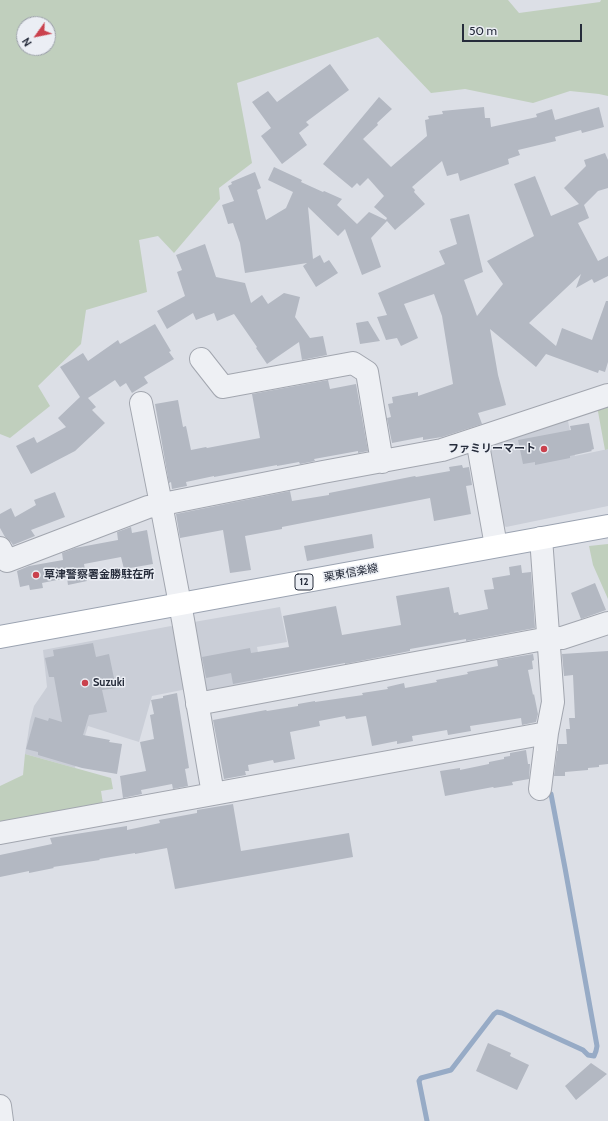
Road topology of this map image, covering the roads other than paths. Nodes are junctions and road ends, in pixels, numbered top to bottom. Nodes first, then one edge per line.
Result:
1 (201, 359) dead end
2 (608, 395) edge
3 (141, 403) dead end
4 (477, 439) junction
5 (382, 462) junction
6 (161, 504) junction
7 (608, 526) edge
8 (541, 538) junction
9 (496, 546) junction
10 (0, 548) edge
11 (180, 604) junction
12 (608, 623) edge
13 (0, 637) edge
14 (549, 638) junction
15 (197, 704) junction
16 (547, 733) junction
17 (540, 789) dead end
18 (213, 794) junction
19 (0, 833) edge
20 (0, 1106) edge
21 (2, 1121) edge

1 - 5 street
2 - 4 street
3 - 6 street
4 - 5 street
4 - 9 street
5 - 6 street
6 - 10 street
6 - 11 street
7 - 8 main road, 栗東信楽線 / 12
8 - 9 main road, 栗東信楽線 / 12
8 - 14 street
9 - 11 main road, 栗東信楽線 / 12
11 - 13 main road, 栗東信楽線 / 12
11 - 15 street
12 - 14 street
14 - 15 street
14 - 16 street
15 - 18 street
16 - 17 street
16 - 18 street
18 - 19 street
20 - 21 street

